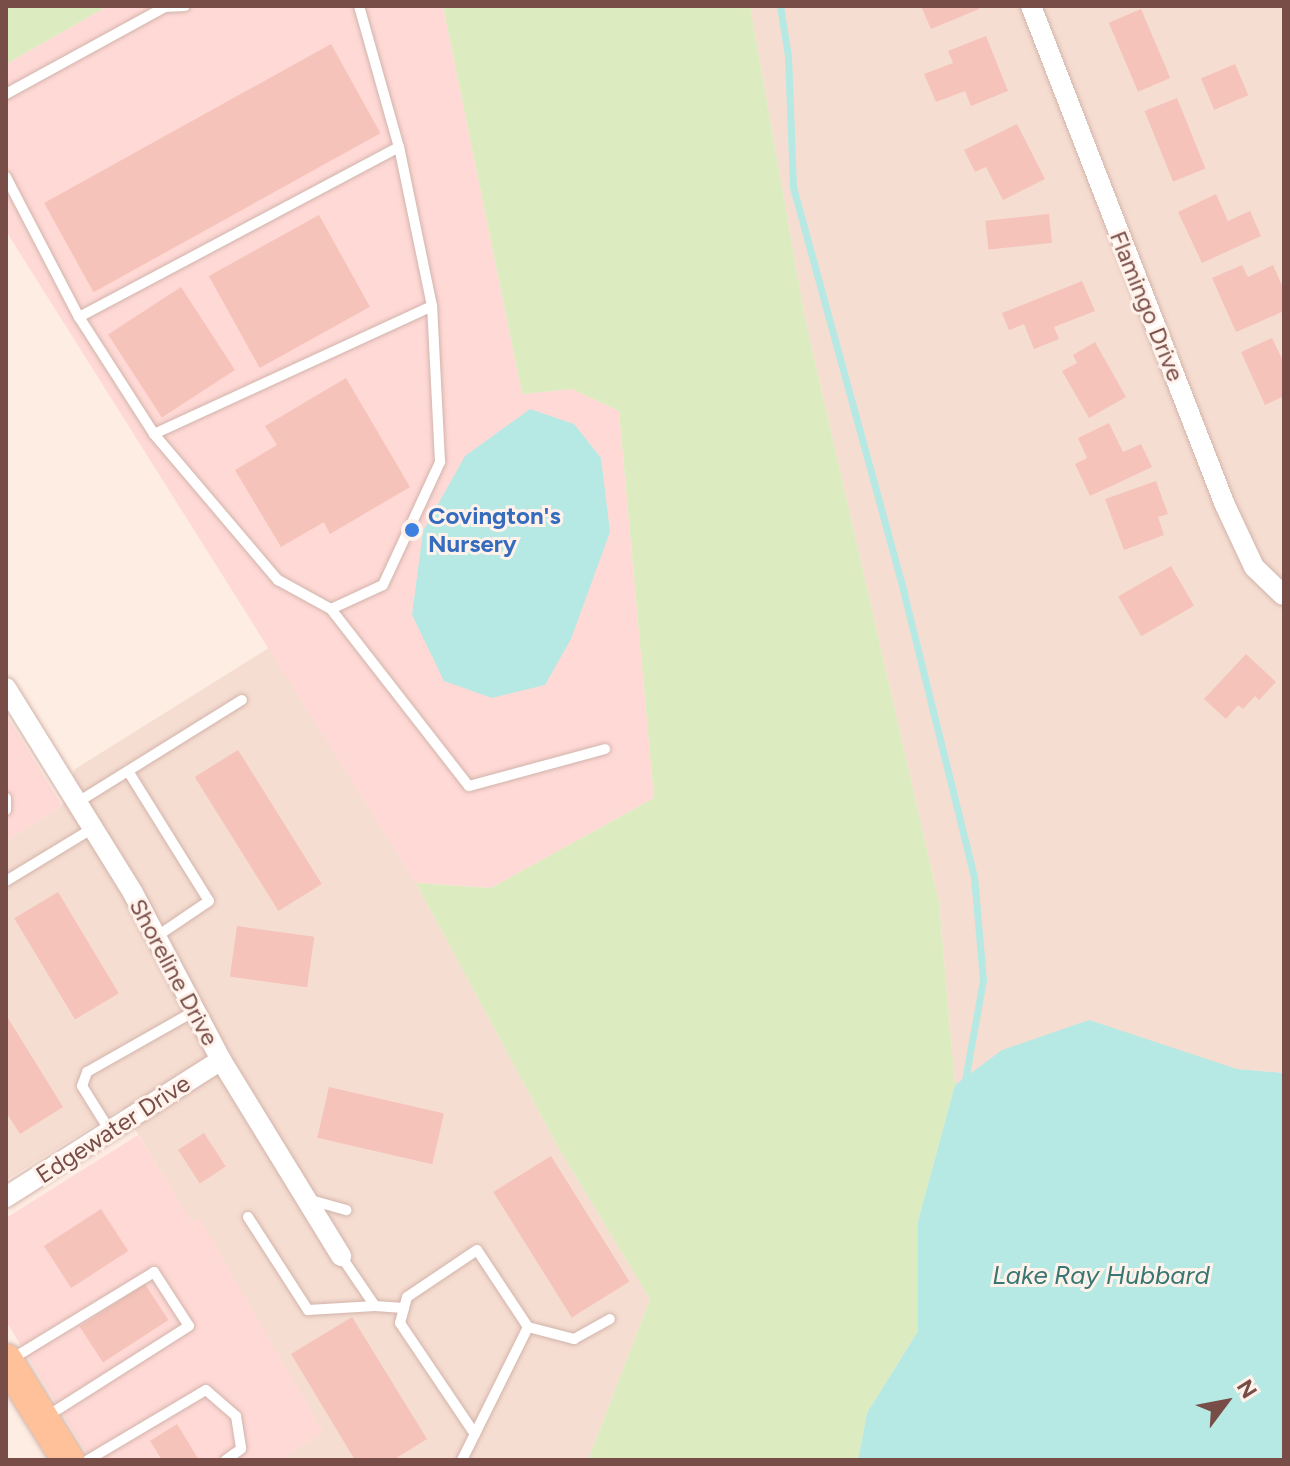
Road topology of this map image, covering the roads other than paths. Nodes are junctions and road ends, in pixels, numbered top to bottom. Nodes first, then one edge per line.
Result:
1 (185, 6) edge
2 (359, 6) edge
3 (1031, 6) edge
4 (6, 94) edge
5 (399, 147) junction
6 (6, 177) edge
7 (432, 306) junction
8 (79, 317) junction
9 (154, 434) junction
10 (1283, 595) edge
11 (331, 609) junction
12 (6, 688) edge
13 (242, 700) dead end
14 (13, 714) edge
15 (605, 749) dead end
16 (128, 771) junction
17 (6, 798) edge
18 (78, 802) junction
19 (6, 810) edge
20 (94, 828) junction
21 (6, 881) edge
22 (156, 937) junction
23 (195, 1011) junction
24 (221, 1060) junction
25 (110, 1131) junction
26 (6, 1197) edge
27 (305, 1198) junction
28 (346, 1210) dead end
29 (248, 1217) dead end
30 (341, 1256) joint
31 (375, 1306) junction
32 (404, 1308) junction
33 (610, 1319) dead end
34 (528, 1327) junction
35 (10, 1376) edge
36 (42, 1419) junction
37 (475, 1434) junction
38 (68, 1460) edge
39 (88, 1460) edge
40 (226, 1460) edge
41 (462, 1460) edge

1 - 4 lane
2 - 5 lane
3 - 10 street, Flamingo Drive
5 - 7 lane
5 - 8 lane
6 - 8 lane
7 - 9 lane
7 - 11 lane
8 - 9 lane
9 - 11 lane
11 - 15 lane
12 - 14 street, Shoreline Drive
13 - 16 lane
14 - 18 street, Shoreline Drive
16 - 18 lane
16 - 22 lane
17 - 19 lane
18 - 20 street, Shoreline Drive
20 - 21 lane
20 - 22 street, Shoreline Drive
22 - 23 street, Shoreline Drive
23 - 24 street, Shoreline Drive
23 - 25 lane
24 - 25 street, Edgewater Drive
24 - 27 street, Shoreline Drive
25 - 26 street, Edgewater Drive
27 - 28 lane
27 - 30 street, Shoreline Drive
29 - 31 lane
30 - 31 lane
31 - 32 lane
32 - 34 lane
32 - 37 lane
33 - 34 lane
34 - 37 lane
35 - 36 main road
35 - 36 lane
36 - 38 main road
37 - 41 lane
39 - 40 lane

